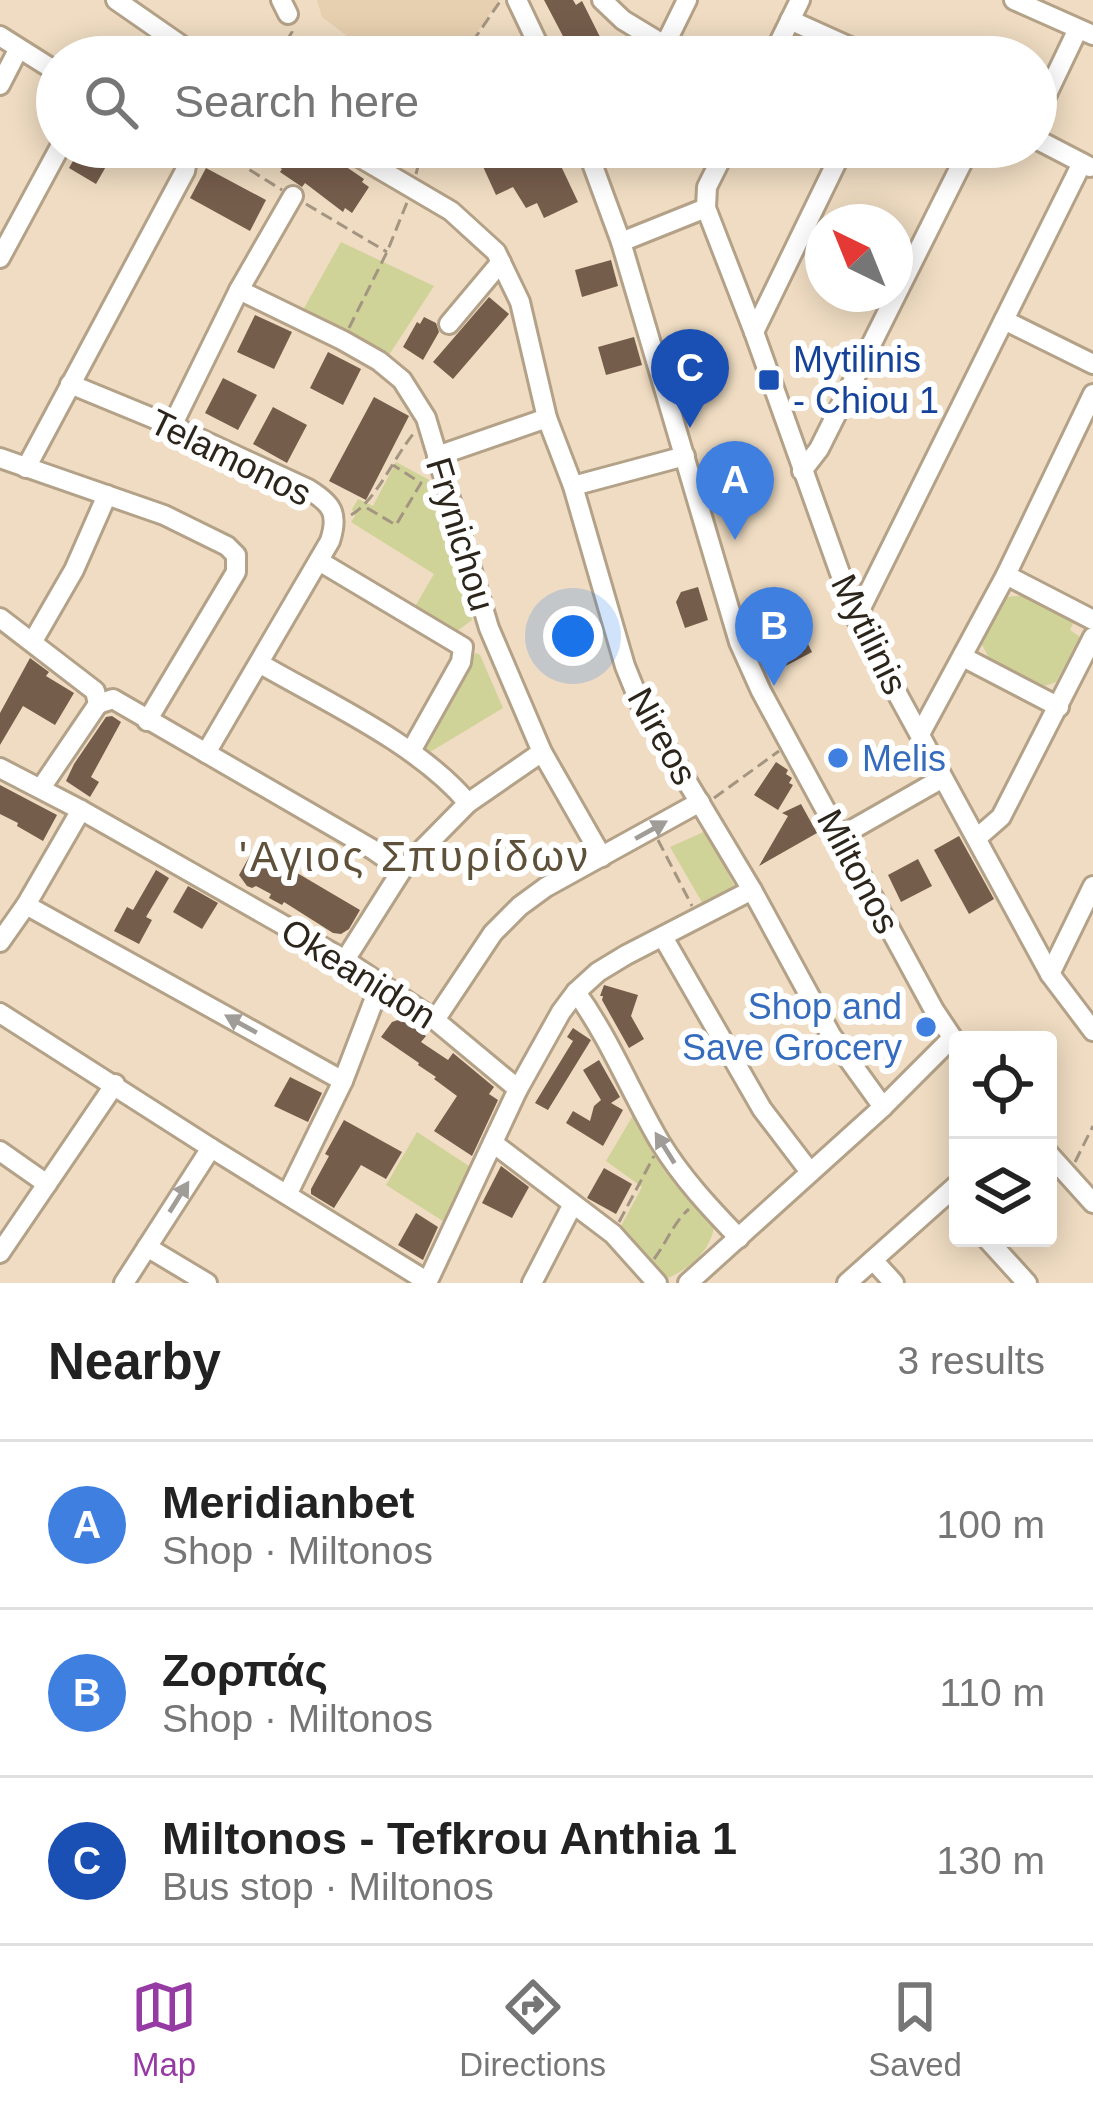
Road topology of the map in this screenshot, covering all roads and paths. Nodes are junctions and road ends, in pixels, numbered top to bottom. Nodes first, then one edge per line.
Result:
1 (116, 0) edge
2 (501, 0) edge
3 (517, 0) edge
4 (602, 0) edge
5 (687, 0) edge
6 (800, 0) edge
7 (1015, 0) edge
8 (285, 7) edge
9 (790, 20) junction
10 (1085, 32) edge
11 (0, 36) edge
12 (168, 36) edge
13 (290, 36) edge
14 (477, 36) edge
15 (534, 36) edge
16 (642, 36) edge
17 (670, 36) edge
18 (782, 36) edge
19 (825, 36) edge
20 (18, 50) junction
21 (36, 60) edge
22 (1057, 81) edge
23 (0, 85) edge
24 (1057, 150) edge
25 (1088, 166) edge
26 (48, 168) edge
27 (184, 168) edge
28 (377, 168) edge
29 (418, 168) edge
30 (594, 168) edge
31 (717, 168) edge
32 (836, 168) edge
33 (958, 168) edge
34 (413, 190) junction
35 (292, 196) dead end
36 (823, 204) edge
37 (706, 208) junction
38 (621, 242) junction
39 (805, 243) edge
40 (913, 249) edge
41 (0, 258) edge
42 (501, 262) junction
43 (239, 290) junction
44 (882, 312) edge
45 (1004, 320) junction
46 (448, 324) dead end
47 (754, 332) junction
48 (343, 340) junction
49 (1093, 364) edge
50 (70, 383) junction
51 (1093, 394) edge
52 (426, 418) junction
53 (548, 418) junction
54 (172, 426) junction
55 (437, 456) junction
56 (685, 456) junction
57 (0, 458) edge
58 (391, 464) junction
59 (26, 468) junction
60 (802, 471) junction
61 (574, 486) junction
62 (107, 495) junction
63 (365, 507) junction
64 (335, 524) junction
65 (319, 561) junction
66 (1006, 574) junction
67 (0, 618) edge
68 (856, 618) junction
69 (1093, 620) edge
70 (1093, 637) edge
71 (33, 641) junction
72 (963, 657) junction
73 (259, 663) junction
74 (98, 704) junction
75 (1059, 707) junction
76 (147, 721) junction
77 (920, 734) junction
78 (790, 743) junction
79 (411, 751) junction
80 (542, 752) junction
81 (206, 753) junction
82 (0, 768) edge
83 (941, 779) junction
84 (41, 788) junction
85 (469, 803) junction
86 (701, 804) junction
87 (81, 810) junction
88 (652, 829) junction
89 (841, 836) junction
90 (977, 838) junction
91 (602, 857) junction
92 (402, 870) junction
93 (1092, 889) edge
94 (752, 890) junction
95 (26, 905) junction
96 (699, 918) junction
97 (663, 937) junction
98 (0, 942) edge
99 (345, 960) junction
100 (1050, 974) junction
101 (382, 982) junction
102 (576, 992) junction
103 (0, 1013) edge
104 (435, 1020) junction
105 (1093, 1030) edge
106 (949, 1031) edge
107 (949, 1047) edge
108 (343, 1081) junction
109 (115, 1084) junction
110 (518, 1089) junction
111 (883, 1107) junction
112 (1093, 1126) edge
113 (661, 1143) junction
114 (493, 1144) junction
115 (211, 1148) junction
116 (0, 1151) edge
117 (1057, 1163) edge
118 (810, 1172) junction
119 (1068, 1175) junction
120 (47, 1184) junction
121 (288, 1193) junction
122 (700, 1198) junction
123 (949, 1199) edge
124 (1093, 1203) edge
125 (573, 1204) junction
126 (613, 1234) junction
127 (739, 1238) junction
128 (147, 1247) junction
129 (994, 1247) edge
130 (0, 1252) edge
131 (873, 1260) junction
132 (651, 1276) edge
133 (428, 1282) edge
134 (124, 1283) edge
135 (206, 1283) edge
136 (532, 1283) edge
137 (688, 1283) edge
138 (847, 1283) edge
139 (894, 1283) edge
140 (1027, 1283) edge

1 - 12 street
2 - 14 path
3 - 15 street
4 - 16 street
5 - 17 street
6 - 9 street
7 - 10 street
8 - 13 path
9 - 18 street
9 - 19 street
10 - 22 street
11 - 20 street
20 - 21 street
20 - 23 street
24 - 25 street
25 - 45 street
26 - 41 street
27 - 50 street
28 - 34 street, Nireos
29 - 34 path
30 - 38 street, Miltonos
31 - 37 street
32 - 36 street
33 - 40 street
34 - 42 street, Nireos
34 - 48 path
35 - 43 street
37 - 38 street
37 - 47 street, Mytilinis
38 - 56 street, Miltonos
39 - 47 street
42 - 46 street
42 - 53 street, Nireos
43 - 48 street, Frynichou
43 - 54 street
44 - 60 street
45 - 49 street
45 - 68 street
47 - 60 street, Mytilinis
48 - 52 street, Frynichou
50 - 54 street, Telamonos
50 - 59 street
51 - 66 street
52 - 55 street, Frynichou
52 - 58 path
53 - 55 street
53 - 61 street, Nireos
54 - 64 street, Telamonos
55 - 80 street, Frynichou
56 - 61 street
56 - 78 street, Miltonos
57 - 59 street
58 - 63 path
58 - 63 path
59 - 62 street
60 - 68 street, Mytilinis
61 - 86 street, Nireos
62 - 71 street
62 - 76 street
63 - 64 path
64 - 65 street, Telamonos
65 - 73 street, Telamonos
65 - 79 street
66 - 69 street
66 - 72 street
67 - 71 street
68 - 77 street, Mytilinis
70 - 75 street
71 - 74 street
72 - 75 street
72 - 77 street
73 - 79 street
73 - 81 street, Telamonos
74 - 76 street
74 - 84 street
75 - 90 street
76 - 81 street
77 - 83 street, Mytilinis
78 - 86 path
78 - 89 street, Miltonos
79 - 85 street
80 - 85 street
80 - 91 street, Frynichou
81 - 92 street
82 - 84 street, Okeanidon
83 - 89 street
83 - 90 street, Mytilinis
84 - 87 street, Okeanidon
85 - 92 street
86 - 88 street
86 - 94 street, Nireos
87 - 95 street
87 - 99 street, Okeanidon
91 -> 88 street
88 - 96 path
89 - 106 street, Miltonos
90 - 100 street, Mytilinis
91 - 104 street
92 - 99 street
93 - 100 street
94 - 96 street
94 - 111 street, Nireos
95 - 98 street
108 -> 95 street
96 - 97 street
97 - 102 street
97 - 118 street
99 - 101 street, Okeanidon
100 - 105 street, Mytilinis
101 - 104 street, Okeanidon
101 - 108 street
102 - 110 street
102 - 113 street
103 - 109 street
104 - 110 street, Okeanidon
107 - 111 street
108 - 121 street
109 - 115 street
109 - 120 street
110 - 114 street
111 - 118 street
112 - 119 path
122 -> 113 street
113 - 126 path
114 - 125 street
114 - 133 street
115 - 121 street
128 -> 115 street
116 - 120 street
117 - 119 street
118 - 127 street
119 - 124 street
120 - 130 street
121 - 133 street
122 - 127 street
122 - 132 path
123 - 131 street
125 - 126 street
125 - 136 street
126 - 132 street
127 - 137 street
128 - 134 street
128 - 135 street
129 - 140 street
131 - 138 street
131 - 139 street

